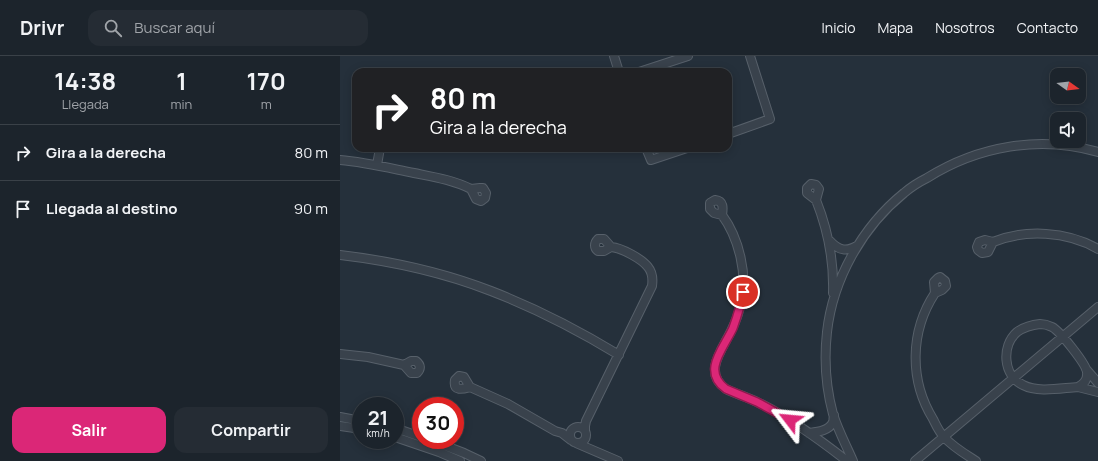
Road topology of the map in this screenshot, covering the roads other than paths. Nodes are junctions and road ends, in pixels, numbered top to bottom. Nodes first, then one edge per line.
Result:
1 (614, 56) edge
2 (688, 56) edge
3 (750, 56) edge
4 (618, 68) edge
5 (651, 68) edge
6 (732, 133) edge
7 (379, 152) edge
8 (648, 152) edge
9 (675, 152) edge
10 (1098, 152) edge
11 (340, 160) edge
12 (377, 165) junction
13 (471, 189) dead end
14 (816, 200) dead end
15 (722, 215) dead end
16 (830, 241) junction
17 (993, 242) dead end
18 (858, 245) junction
19 (611, 247) dead end
20 (1098, 249) edge
21 (340, 255) edge
22 (935, 293) dead end
23 (833, 303) junction
24 (1098, 307) edge
25 (1063, 337) junction
26 (340, 354) edge
27 (619, 355) junction
28 (404, 366) dead end
29 (1086, 369) junction
30 (1013, 378) junction
31 (1098, 383) edge
32 (470, 387) dead end
33 (1078, 387) junction
34 (1098, 392) edge
35 (834, 414) junction
36 (340, 417) edge
37 (352, 419) edge
38 (340, 426) edge
39 (352, 428) edge
40 (581, 431) junction
41 (562, 433) junction
42 (809, 433) junction
43 (943, 437) junction
44 (404, 440) edge
45 (573, 441) junction
46 (455, 449) edge
47 (596, 452) junction
48 (460, 461) edge
49 (480, 461) edge
50 (618, 461) edge
51 (847, 461) edge
52 (853, 461) edge
53 (915, 461) edge
54 (976, 461) edge

1 - 4 street
2 - 5 street
3 - 6 street
7 - 12 street
8 - 9 street
10 - 18 street
11 - 12 street
12 - 13 street
14 - 16 street
15 - 42 street
16 - 18 street
16 - 23 street
17 - 20 street
18 - 23 street
19 - 27 street
21 - 27 street
22 - 43 street
23 - 35 street
24 - 25 street
25 - 29 street
25 - 30 street
25 - 30 street
26 - 28 street
27 - 40 street
29 - 31 street
29 - 33 street
30 - 33 street
30 - 43 street
32 - 41 street
33 - 34 street
35 - 42 street
35 - 52 street
36 - 37 street
38 - 39 street
40 - 41 street
40 - 45 street
40 - 45 street
40 - 47 street
41 - 45 street
42 - 51 street
43 - 53 street
43 - 54 street
44 - 48 street
45 - 47 street
46 - 49 street
47 - 50 street

